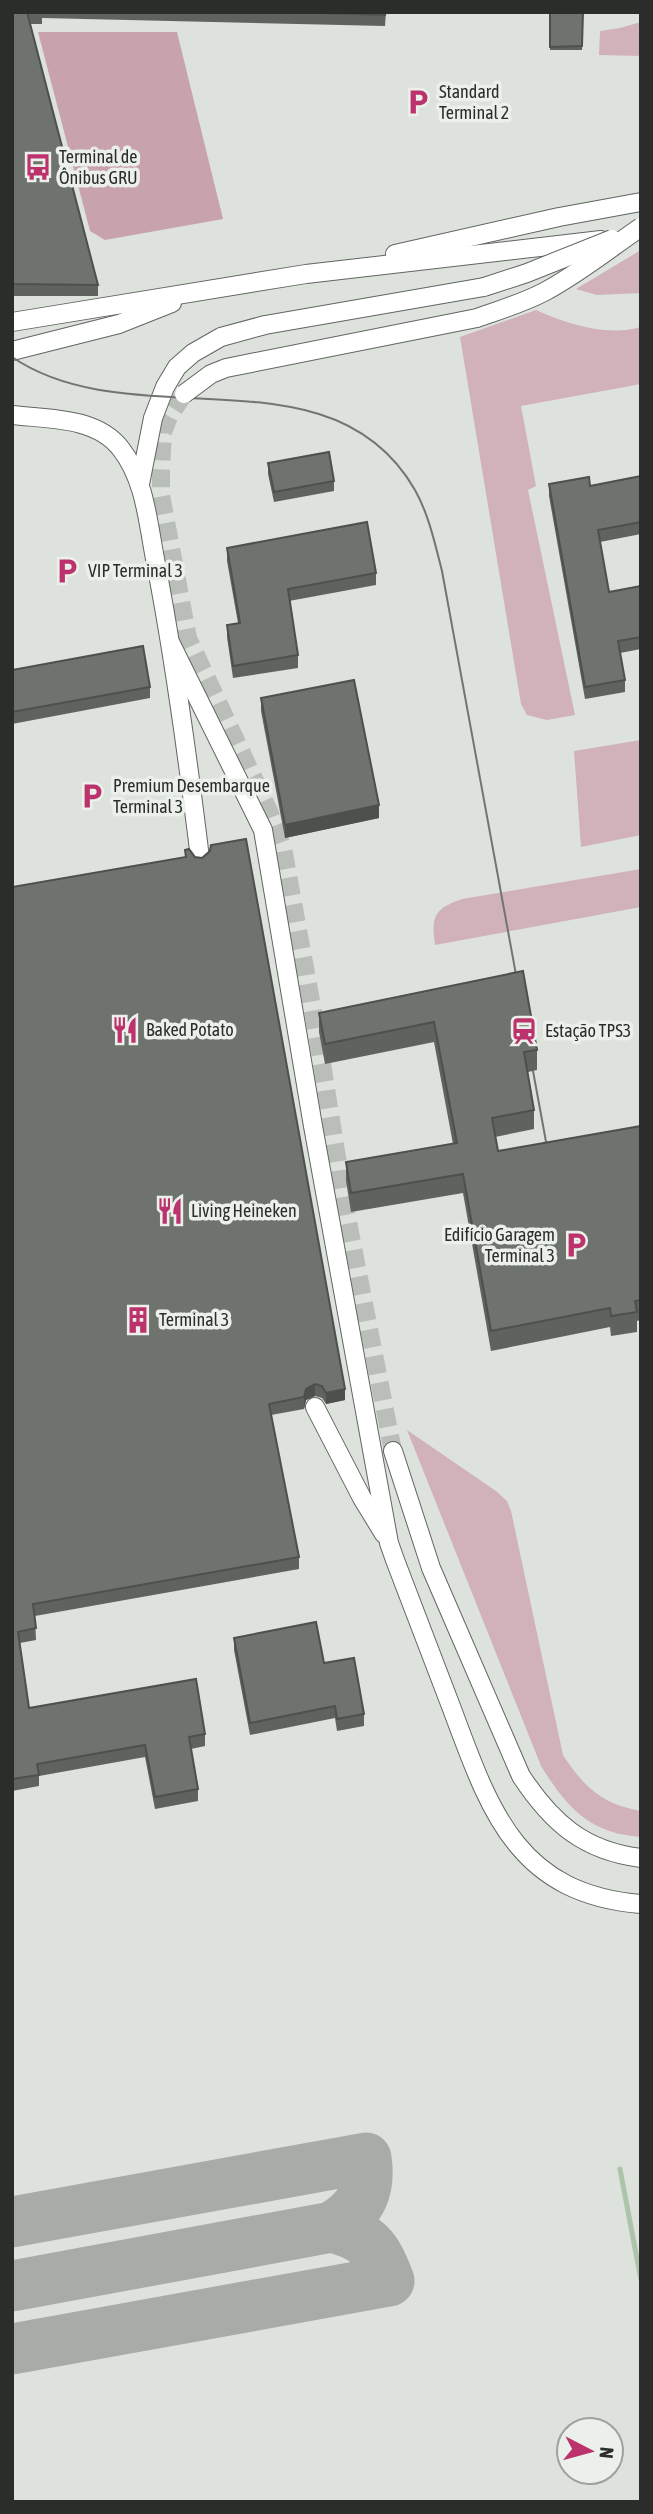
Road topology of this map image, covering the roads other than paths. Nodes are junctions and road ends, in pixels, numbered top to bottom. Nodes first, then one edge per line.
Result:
1 (641, 202) edge
2 (641, 227) edge
3 (641, 236) edge
4 (306, 274) junction
5 (204, 290) junction
6 (12, 321) edge
7 (12, 351) edge
8 (184, 394) tunnel mouth
9 (12, 415) edge
10 (140, 484) junction
11 (171, 644) junction
12 (200, 858) edge
13 (315, 1407) dead end
14 (393, 1451) tunnel mouth
15 (389, 1543) junction
16 (641, 1858) edge
17 (641, 1904) edge

1 - 4 street
2 - 8 street, bridge
2 - 10 street, bridge
3 - 4 street
4 - 5 street
5 - 6 street
5 - 7 street
9 - 10 street
10 - 11 street
11 - 12 street
11 - 15 street
13 - 15 street
14 - 16 street
15 - 17 street

